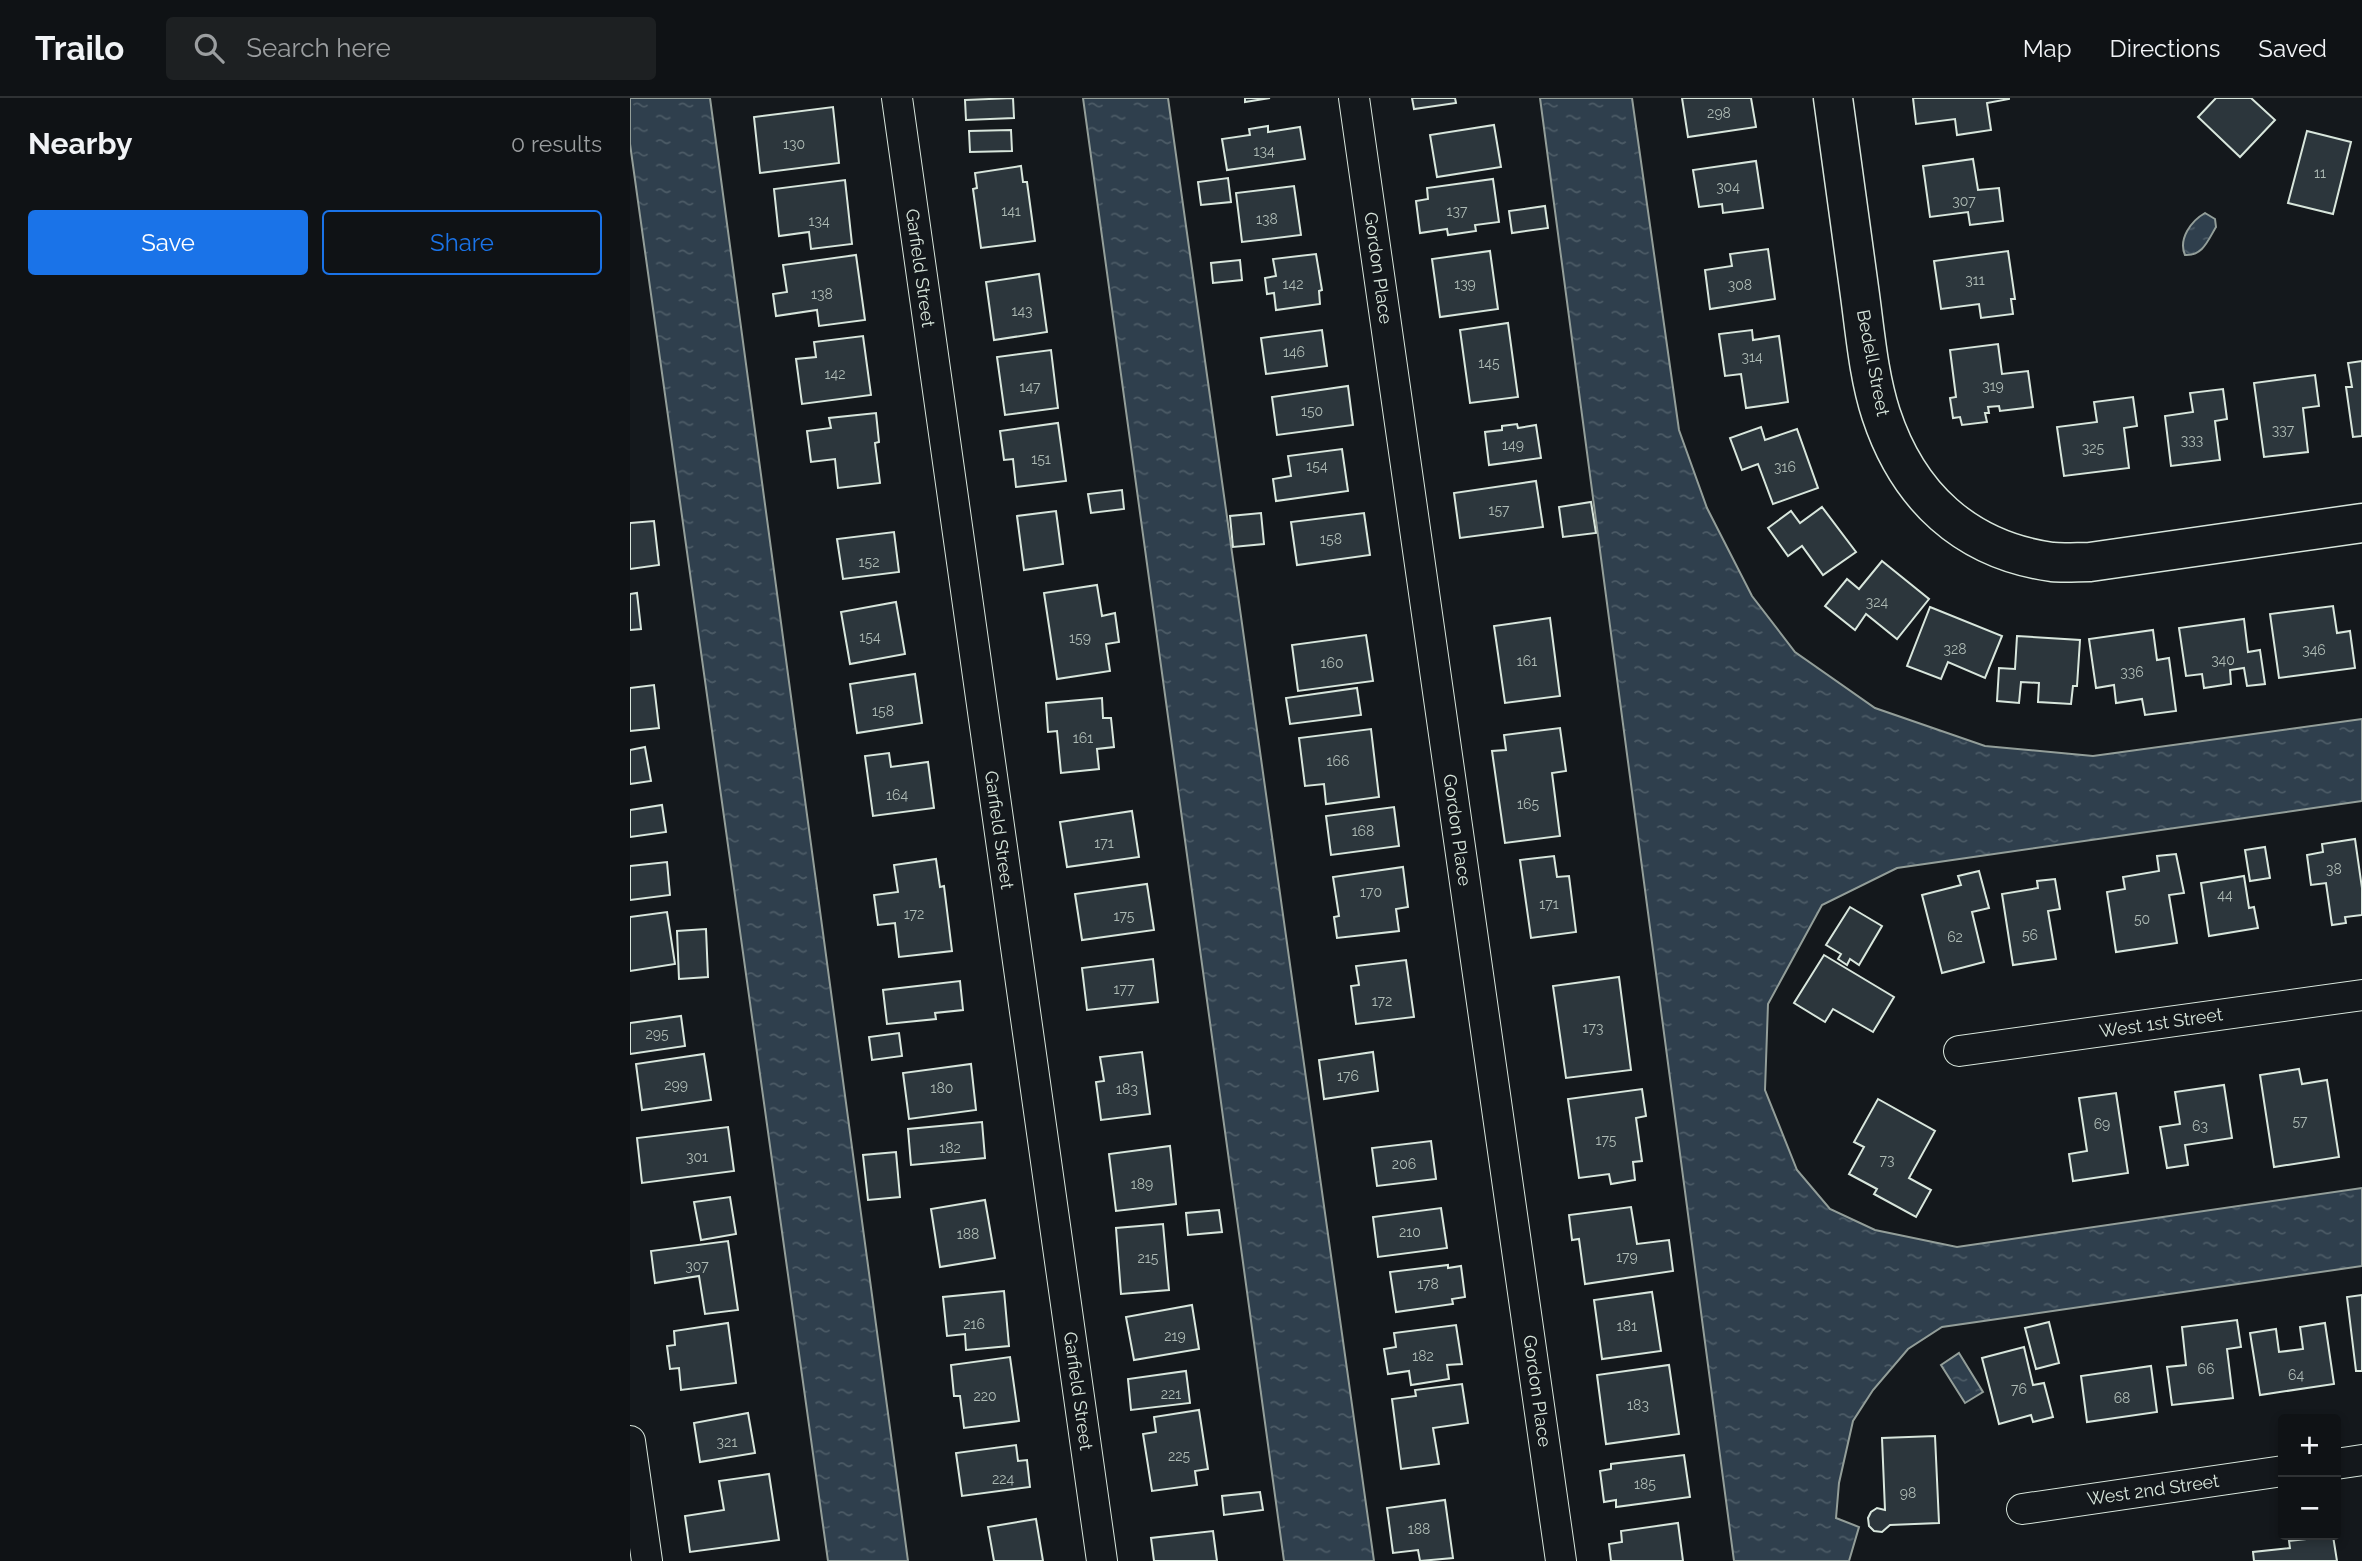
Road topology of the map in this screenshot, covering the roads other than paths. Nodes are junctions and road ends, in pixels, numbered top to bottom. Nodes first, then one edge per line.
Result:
1 (897, 98) edge
2 (1354, 98) edge
3 (1833, 98) edge
4 (2362, 523) edge
5 (2362, 995) edge
6 (1959, 1051) dead end
7 (630, 1441) edge
8 (2362, 1460) edge
9 (2341, 1463) edge
10 (2278, 1472) edge
11 (2022, 1509) dead end
12 (647, 1561) edge
13 (1102, 1561) edge
14 (1561, 1561) edge

1 - 13 street, Garfield Street
2 - 14 street, Gordon Place
3 - 4 street, Bedell Street
5 - 6 street, West 1st Street
7 - 12 street
8 - 9 street
10 - 11 street, West 2nd Street

